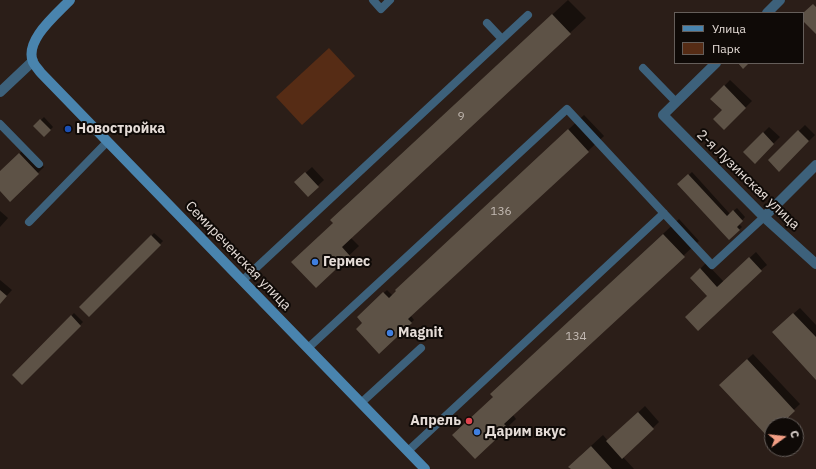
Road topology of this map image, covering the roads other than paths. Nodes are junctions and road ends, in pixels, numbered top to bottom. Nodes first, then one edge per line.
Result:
1 (70, 0) edge
2 (373, 0) edge
3 (390, 0) edge
4 (780, 0) edge
5 (768, 12) edge
6 (528, 15) dead end
7 (487, 23) dead end
8 (502, 39) junction
9 (33, 61) junction
10 (715, 64) edge
11 (643, 68) dead end
12 (0, 92) edge
13 (676, 102) junction
14 (0, 124) edge
15 (108, 142) junction
16 (39, 164) dead end
17 (816, 165) edge
18 (664, 213) junction
19 (764, 217) junction
20 (29, 222) dead end
21 (816, 264) edge
22 (242, 280) junction
23 (308, 348) junction
24 (421, 348) dead end
25 (361, 403) junction
26 (408, 451) junction
27 (425, 469) edge

1 - 9 main road
2 - 3 lane
4 - 5 street
6 - 8 lane
7 - 8 lane
8 - 22 lane
9 - 12 street
9 - 15 main road, Семиреченская улица
10 - 13 street
11 - 13 lane
13 - 19 street, 2-я Лузинская улица
14 - 16 lane
15 - 20 lane
15 - 22 main road, Семиреченская улица
17 - 19 street
18 - 19 lane
18 - 23 lane
18 - 26 lane
19 - 21 street, 2-я Лузинская улица
22 - 23 main road, Семиреченская улица
23 - 25 main road, Семиреченская улица
24 - 25 lane
25 - 26 main road, Семиреченская улица
26 - 27 main road, Семиреченская улица

